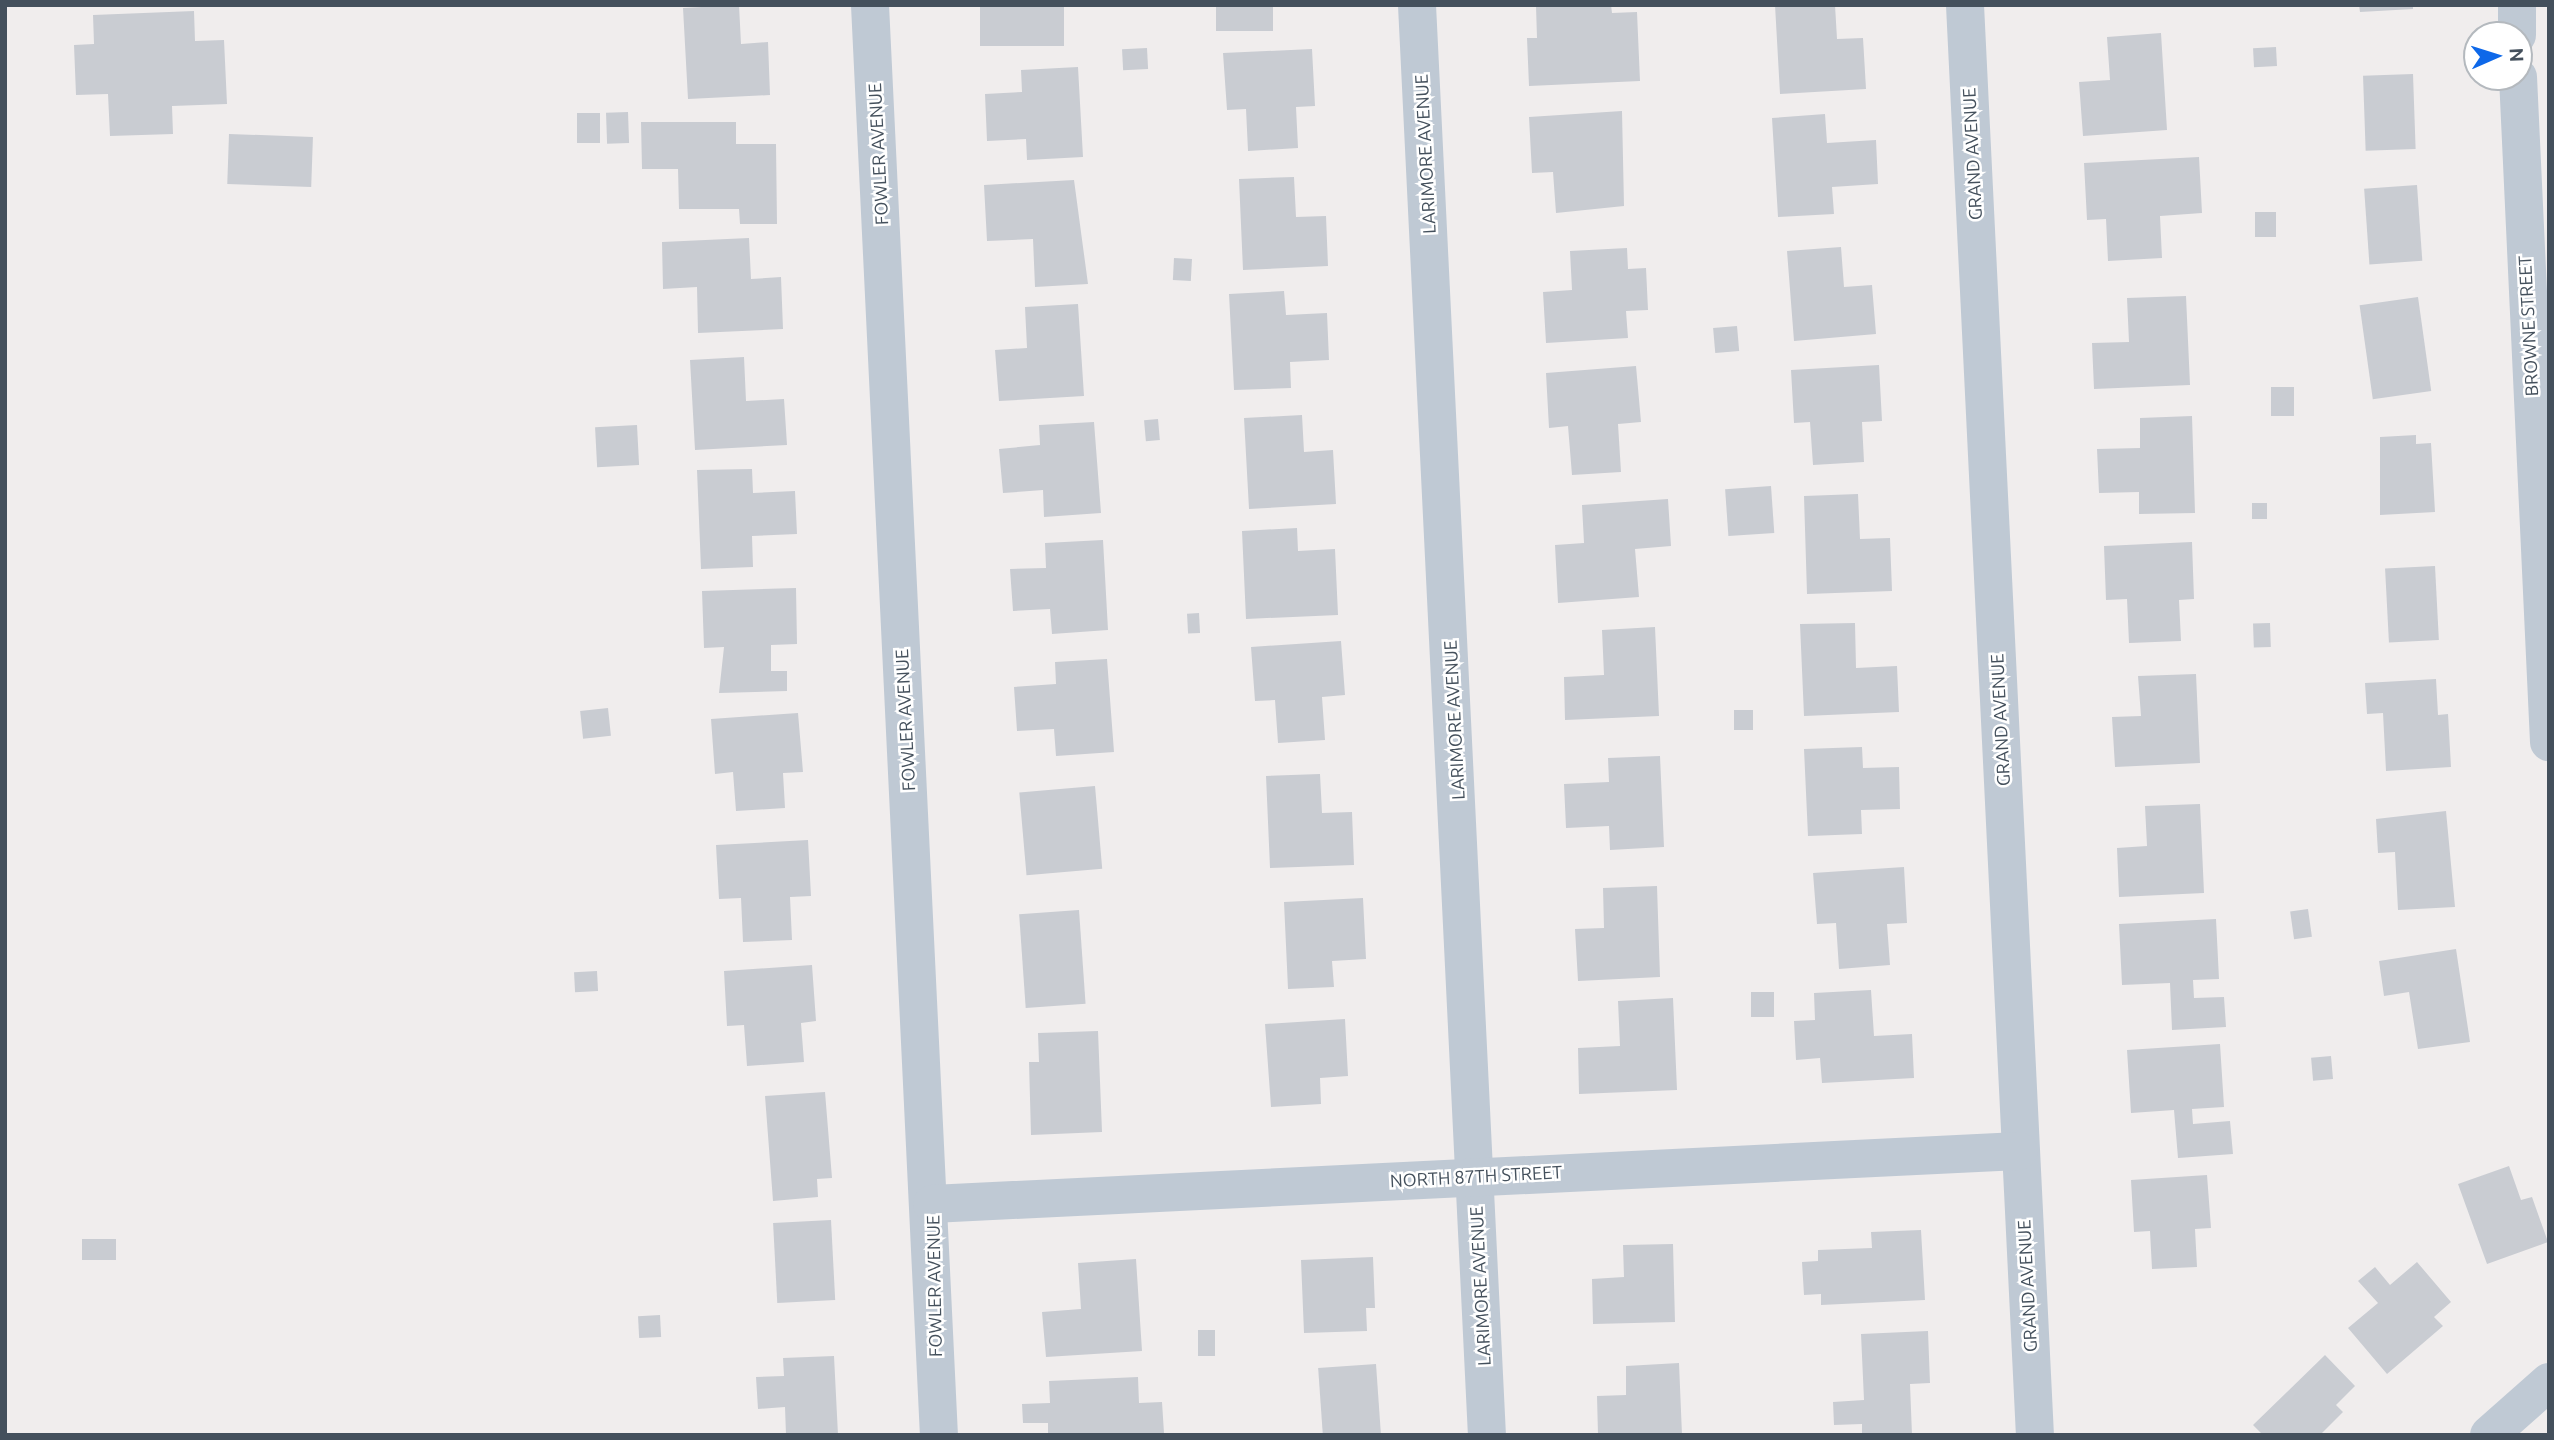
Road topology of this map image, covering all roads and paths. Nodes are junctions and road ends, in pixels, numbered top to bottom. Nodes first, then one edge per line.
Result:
1 (870, 5) edge
2 (1417, 5) edge
3 (1965, 5) edge
4 (2519, 91) edge
5 (2544, 498) edge
6 (2549, 742) edge
7 (2019, 1151) junction
8 (1475, 1176) junction
9 (932, 1204) junction
10 (2549, 1382) edge
11 (939, 1435) edge
12 (1487, 1435) edge
13 (2035, 1435) edge
14 (2489, 1435) edge

1 - 9 street, FOWLER AVENUE
2 - 8 street, LARIMORE AVENUE
3 - 7 street, GRAND AVENUE
4 - 5 street, BROWNE STREET
5 - 6 street, BROWNE STREET
7 - 8 street, NORTH 87TH STREET
7 - 13 street, GRAND AVENUE
8 - 9 street, NORTH 87TH STREET
8 - 12 street, LARIMORE AVENUE
9 - 11 street, FOWLER AVENUE
10 - 14 street

